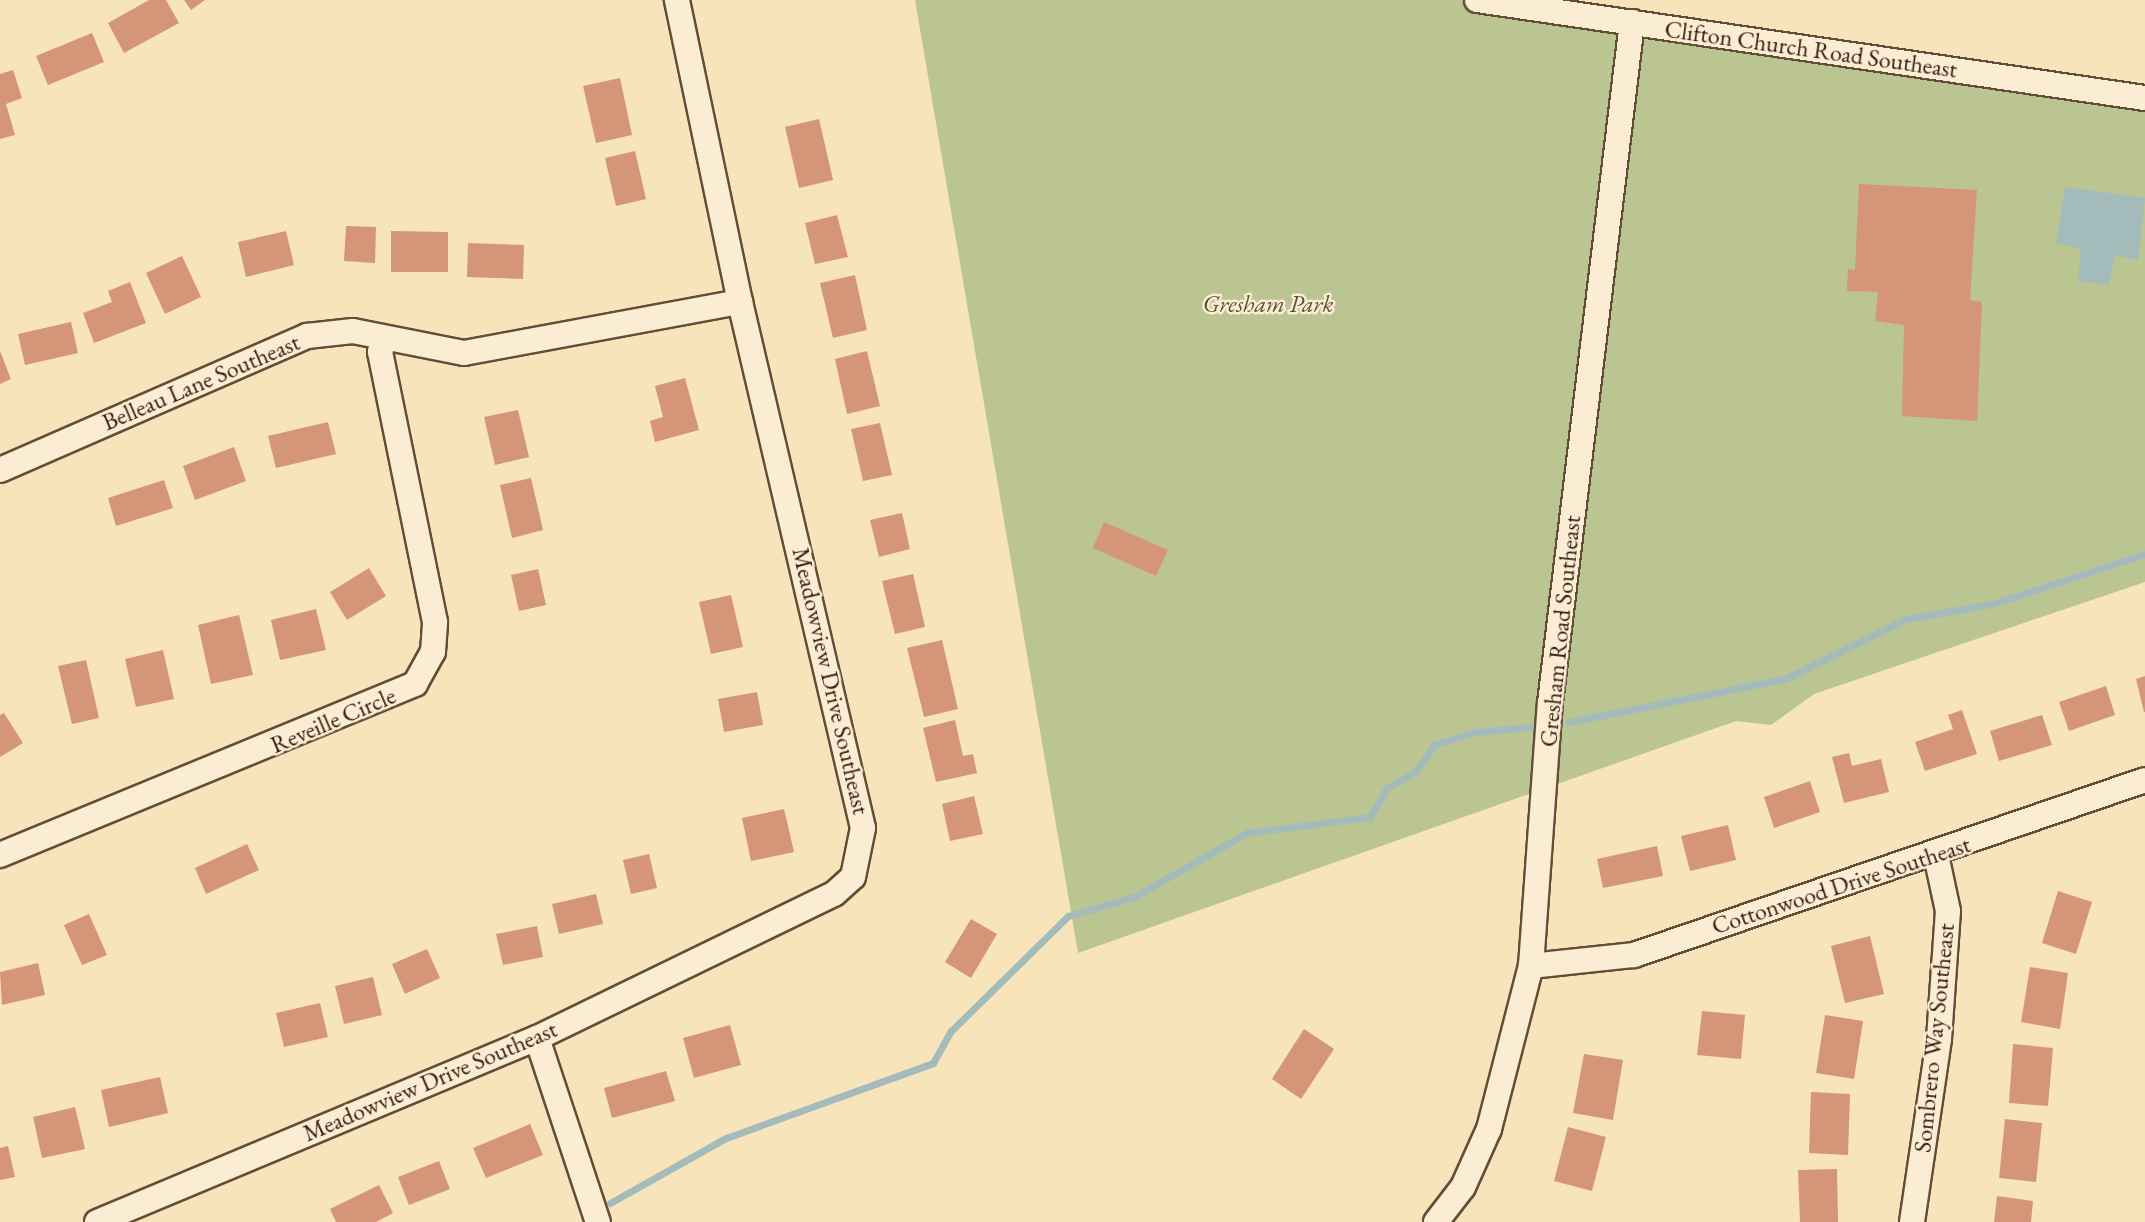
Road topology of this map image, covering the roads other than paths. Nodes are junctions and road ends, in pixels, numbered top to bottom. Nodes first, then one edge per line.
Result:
1 (677, 0) edge
2 (1477, 0) edge
3 (1632, 22) junction
4 (2145, 98) edge
5 (740, 302) junction
6 (384, 340) junction
7 (0, 470) edge
8 (2145, 780) edge
9 (0, 855) edge
10 (1936, 855) junction
11 (1531, 965) junction
12 (537, 1038) junction
13 (97, 1222) edge
14 (598, 1222) edge
15 (1436, 1222) edge
16 (1912, 1222) edge

1 - 5 street, Meadowview Drive Southeast
2 - 3 street, Clifton Church Road Southeast
3 - 4 street, Clifton Church Road Southeast
3 - 11 street, Gresham Road Southeast
5 - 6 street, Belleau Lane Southeast
5 - 12 street, Meadowview Drive Southeast
6 - 7 street, Belleau Lane Southeast
6 - 9 street, Reveille Circle
8 - 10 street, Cottonwood Drive Southeast
10 - 11 street, Cottonwood Drive Southeast
10 - 16 street, Sombrero Way Southeast
11 - 15 street, Gresham Road Southeast
12 - 13 street, Meadowview Drive Southeast
12 - 14 street

